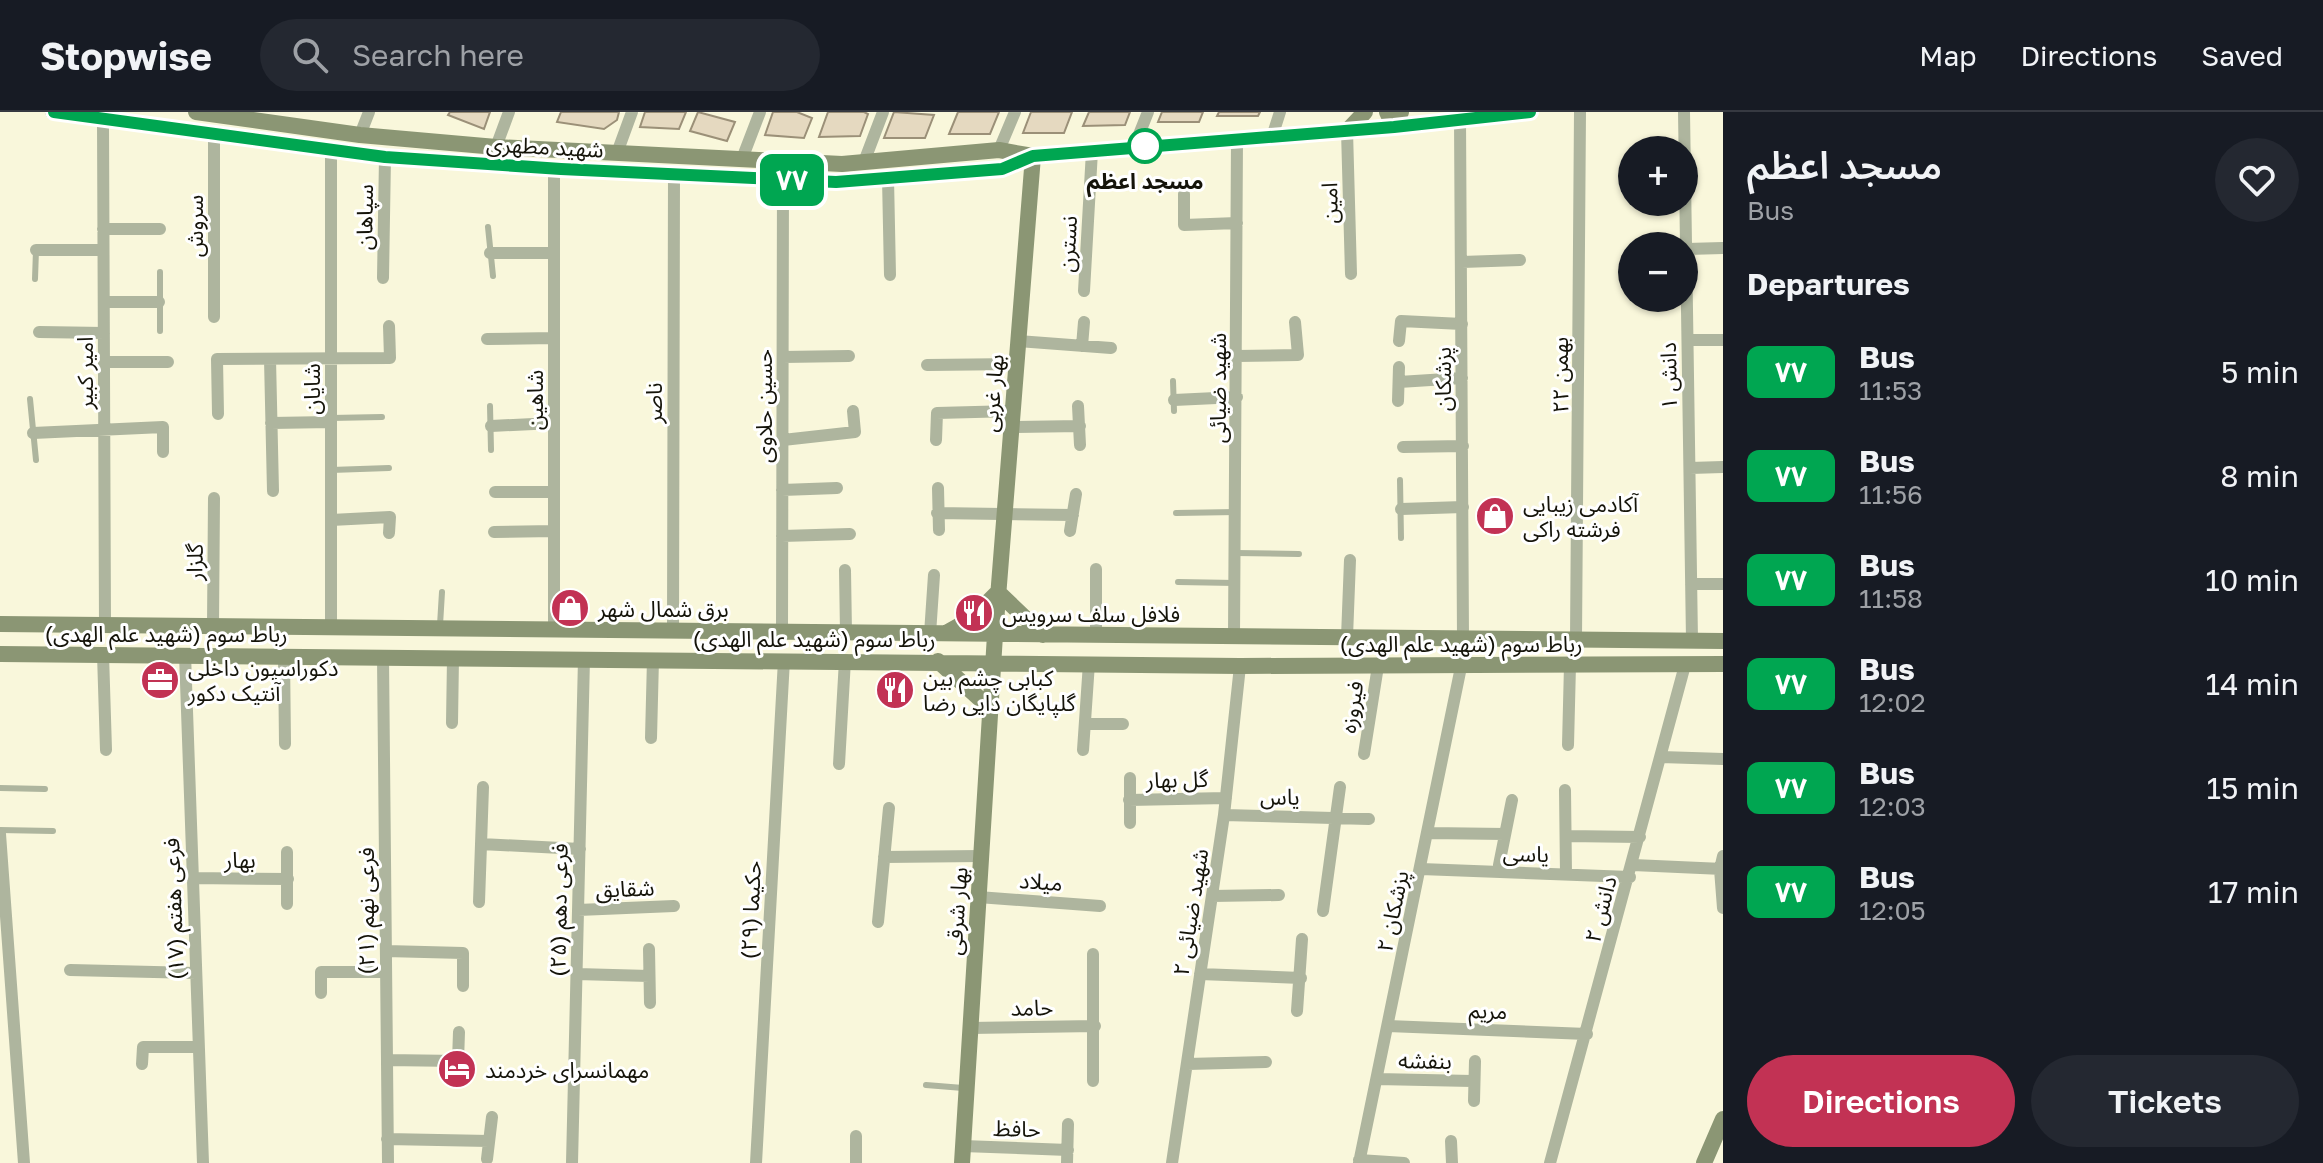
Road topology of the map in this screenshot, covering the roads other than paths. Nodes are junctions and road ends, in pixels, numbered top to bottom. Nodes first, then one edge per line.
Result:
1 (53, 112) edge
2 (196, 112) edge
3 (369, 112) edge
4 (509, 112) edge
5 (632, 112) edge
6 (760, 112) edge
7 (883, 112) edge
8 (1015, 112) edge
9 (1148, 112) edge
10 (1280, 112) edge
11 (1365, 112) edge
12 (1529, 112) edge
13 (1580, 112) edge
14 (1684, 112) edge
15 (1455, 116) edge
16 (1394, 117) edge
17 (294, 118) edge
18 (103, 121) junction
19 (1347, 131) junction
20 (214, 135) junction
21 (360, 135) junction
22 (1272, 137) junction
23 (1237, 140) junction
24 (285, 143) junction
25 (496, 147) junction
26 (1134, 147) junction
27 (331, 150) junction
28 (999, 150) junction
29 (1092, 151) junction
30 (617, 153) junction
31 (1033, 156) junction
32 (385, 157) junction
33 (742, 159) junction
34 (864, 162) junction
35 (554, 169) junction
36 (674, 174) junction
37 (888, 178) junction
38 (783, 179) junction
39 (1184, 194) dead end
40 (1237, 223) junction
41 (488, 227) dead end
42 (103, 229) junction
43 (160, 229) dead end
44 (1687, 232) edge
45 (1723, 248) edge
46 (1698, 249) edge
47 (36, 250) joint
48 (103, 250) junction
49 (490, 253) junction
50 (553, 253) junction
51 (1520, 260) dead end
52 (1462, 262) junction
53 (160, 272) dead end
54 (1351, 274) dead end
55 (890, 275) dead end
56 (493, 276) dead end
57 (383, 278) dead end
58 (35, 279) dead end
59 (1084, 291) dead end
60 (104, 302) junction
61 (159, 302) junction
62 (1688, 312) edge
63 (214, 317) dead end
64 (1084, 322) dead end
65 (1295, 322) dead end
66 (1462, 324) junction
67 (389, 326) dead end
68 (160, 331) dead end
69 (39, 332) dead end
70 (104, 333) junction
71 (554, 338) junction
72 (487, 339) dead end
73 (1688, 340) junction
74 (1723, 340) edge
75 (1018, 341) junction
76 (1399, 341) dead end
77 (1082, 346) junction
78 (1111, 348) dead end
79 (849, 356) dead end
80 (1237, 356) junction
81 (783, 357) junction
82 (331, 358) junction
83 (270, 359) junction
84 (104, 362) junction
85 (168, 362) dead end
86 (1017, 364) junction
87 (927, 365) dead end
88 (1399, 367) dead end
89 (1462, 378) junction
90 (1173, 381) dead end
91 (1399, 382) junction
92 (1237, 397) junction
93 (30, 399) dead end
94 (1398, 401) dead end
95 (490, 406) dead end
96 (1078, 406) dead end
97 (1174, 406) joint
98 (853, 411) dead end
99 (218, 414) dead end
100 (382, 417) dead end
101 (1012, 419) junction
102 (331, 420) junction
103 (271, 423) junction
104 (554, 423) junction
105 (491, 426) junction
106 (1080, 426) junction
107 (104, 431) junction
108 (33, 433) junction
109 (783, 440) junction
110 (936, 440) dead end
111 (1080, 445) dead end
112 (1463, 446) junction
113 (1403, 447) dead end
114 (491, 450) dead end
115 (163, 452) dead end
116 (36, 460) dead end
117 (1723, 467) edge
118 (389, 468) dead end
119 (1690, 468) junction
120 (331, 470) junction
121 (1400, 480) dead end
122 (837, 488) dead end
123 (938, 488) dead end
124 (782, 490) junction
125 (273, 491) dead end
126 (495, 492) dead end
127 (553, 492) junction
128 (1076, 494) dead end
129 (214, 498) dead end
130 (1463, 507) junction
131 (1401, 509) junction
132 (1236, 512) junction
133 (937, 513) junction
134 (1005, 513) junction
135 (1176, 513) dead end
136 (1073, 515) junction
137 (331, 520) junction
138 (939, 530) dead end
139 (554, 531) junction
140 (1070, 531) dead end
141 (494, 532) dead end
142 (389, 533) dead end
143 (850, 534) dead end
144 (782, 536) junction
145 (1401, 538) dead end
146 (1236, 553) junction
147 (1299, 554) dead end
148 (1350, 560) dead end
149 (1096, 569) dead end
150 (845, 570) dead end
151 (934, 575) dead end
152 (1178, 582) dead end
153 (1235, 583) junction
154 (1691, 584) junction
155 (1723, 584) edge
156 (442, 592) dead end
157 (998, 592) junction
158 (0, 624) edge
159 (105, 625) junction
160 (213, 626) junction
161 (331, 628) junction
162 (422, 629) junction
163 (440, 629) junction
164 (490, 630) junction
165 (554, 630) junction
166 (673, 632) junction
167 (782, 632) junction
168 (846, 633) junction
169 (937, 634) junction
170 (995, 635) junction
171 (1043, 635) junction
172 (1096, 635) junction
173 (1234, 636) junction
174 (1340, 637) junction
175 (1435, 638) junction
176 (1463, 638) junction
177 (1576, 639) junction
178 (1692, 640) junction
179 (1723, 641) edge
180 (0, 654) edge
181 (103, 654) junction
182 (185, 654) junction
183 (284, 656) junction
184 (383, 658) junction
185 (420, 658) junction
186 (453, 658) junction
187 (487, 658) junction
188 (584, 659) junction
189 (653, 659) junction
190 (784, 660) junction
191 (845, 660) junction
192 (938, 661) junction
193 (993, 662) junction
194 (1089, 663) junction
195 (1723, 664) edge
196 (1294, 665) junction
197 (1570, 665) junction
198 (1685, 665) junction
199 (1240, 666) junction
200 (1378, 666) junction
201 (1461, 667) junction
202 (990, 708) junction
203 (452, 723) dead end
204 (1085, 724) junction
205 (1123, 724) dead end
206 (651, 738) dead end
207 (285, 744) dead end
208 (1568, 745) dead end
209 (106, 750) dead end
210 (1083, 750) dead end
211 (1364, 754) dead end
212 (1661, 757) junction
213 (1723, 759) edge
214 (839, 764) dead end
215 (1130, 778) dead end
216 (483, 787) dead end
217 (1340, 787) dead end
218 (0, 788) edge
219 (45, 789) dead end
220 (1565, 790) dead end
221 (1226, 798) junction
222 (1129, 800) junction
223 (1512, 800) dead end
224 (889, 808) dead end
225 (1224, 815) junction
226 (1335, 818) junction
227 (1369, 819) dead end
228 (1130, 823) dead end
229 (53, 831) dead end
230 (0, 832) edge
231 (1429, 833) junction
232 (1505, 834) junction
233 (1567, 836) junction
234 (1640, 837) junction
235 (481, 844) junction
236 (580, 849) junction
237 (287, 852) dead end
238 (981, 856) junction
239 (884, 857) junction
240 (1499, 865) dead end
241 (1722, 865) edge
242 (1421, 869) junction
243 (1631, 871) junction
244 (1566, 874) junction
245 (192, 878) junction
246 (288, 879) junction
247 (1279, 895) dead end
248 (1212, 896) junction
249 (978, 897) junction
250 (479, 902) dead end
251 (287, 904) dead end
252 (674, 906) dead end
253 (1100, 906) dead end
254 (1723, 908) edge
255 (578, 910) junction
256 (1323, 911) dead end
257 (878, 922) dead end
258 (1302, 939) dead end
259 (4, 940) edge
260 (649, 949) dead end
261 (386, 951) junction
262 (1093, 954) dead end
263 (70, 970) dead end
264 (386, 972) junction
265 (196, 973) junction
266 (577, 974) junction
267 (1200, 974) junction
268 (649, 976) junction
269 (1301, 978) junction
270 (463, 986) dead end
271 (321, 993) dead end
272 (650, 1003) dead end
273 (1297, 1011) dead end
274 (1095, 1026) junction
275 (1388, 1026) junction
276 (970, 1028) junction
277 (459, 1032) dead end
278 (1587, 1034) junction
279 (198, 1047) junction
280 (0, 1054) edge
281 (16, 1054) junction
282 (387, 1060) junction
283 (1475, 1061) dead end
284 (1266, 1062) dead end
285 (142, 1064) dead end
286 (1187, 1064) junction
287 (1377, 1079) junction
288 (1093, 1081) dead end
289 (1472, 1081) junction
290 (926, 1085) dead end
291 (967, 1088) junction
292 (1474, 1101) dead end
293 (492, 1117) dead end
294 (1723, 1119) edge
295 (1068, 1124) dead end
296 (856, 1136) dead end
297 (387, 1139) junction
298 (489, 1141) junction
299 (1451, 1141) dead end
300 (962, 1154) edge
301 (1068, 1157) edge
302 (487, 1159) dead end
303 (1359, 1162) edge
304 (24, 1163) edge
305 (203, 1163) edge
306 (388, 1163) edge
307 (572, 1163) edge
308 (757, 1163) edge
309 (856, 1163) edge
310 (1172, 1163) edge
311 (1404, 1163) edge
312 (1452, 1163) edge
313 (1550, 1163) edge
314 (1704, 1163) edge

1 - 18 main road, شهید مطهری
2 - 17 main road, شهید مطهری
3 - 21 street
4 - 25 street
5 - 30 street
6 - 33 street
7 - 34 street
8 - 28 street
9 - 26 street
10 - 22 street
11 - 19 main road
12 - 15 main road, شهید مطهری
13 - 177 street, ۲۲ بهمن
14 - 44 street, دانش ۱
15 - 16 main road, شهید مطهری
15 - 52 street, پزشکان
16 - 19 main road, شهید مطهری
17 - 21 main road, شهید مطهری
17 - 24 main road
18 - 20 main road, شهید مطهری
18 - 42 street, امیر کبیر
19 - 22 main road, شهید مطهری
19 - 54 street, امین
20 - 24 main road, شهید مطهری
20 - 63 street, سروش
21 - 25 main road, شهید مطهری
22 - 23 main road, شهید مطهری
23 - 26 main road, شهید مطهری
23 - 40 street, شهید ضیائی
24 - 27 main road, شهید مطهری
25 - 30 main road, شهید مطهری
26 - 29 main road, شهید مطهری
27 - 32 main road, شهید مطهری
27 - 82 street, شایان
28 - 31 main road, شهید مطهری
28 - 34 main road, شهید مطهری
29 - 31 main road, شهید مطهری
29 - 59 street, نسترن
30 - 33 main road, شهید مطهری
31 - 37 main road, شهید مطهری
31 - 75 main road, بهار غربی
32 - 35 main road, شهید مطهری
32 - 57 street, سپاهان
33 - 34 main road, شهید مطهری
35 - 36 main road, شهید مطهری
35 - 50 street, شاهین
36 - 38 main road, شهید مطهری
36 - 166 street, ناصر
37 - 38 main road, شهید مطهری
37 - 55 street
38 - 81 street, حسین حلاوی
39 - 40 street
40 - 80 street, شهید ضیائی
41 - 49 lane
42 - 43 street
42 - 48 street, امیر کبیر
45 - 46 street
47 - 48 street
47 - 58 lane
48 - 60 street, امیر کبیر
49 - 50 street
49 - 56 lane
50 - 71 street, شاهین
51 - 52 street
52 - 66 street, پزشکان
53 - 61 lane
60 - 61 street
60 - 70 street, امیر کبیر
61 - 68 lane
62 - 73 street, دانش ۱
64 - 77 street
65 - 80 street
66 - 76 street
66 - 89 street, پزشکان
67 - 82 street
69 - 70 street
70 - 84 street, امیر کبیر
71 - 72 street
71 - 104 street, شاهین
73 - 74 street
73 - 119 street, دانش ۱
75 - 77 street
75 - 86 main road, بهار غربی
77 - 78 street
79 - 81 street
80 - 92 street, شهید ضیائی
81 - 109 street, حسین حلاوی
82 - 83 street
82 - 102 street, شایان
83 - 99 street
83 - 103 street
84 - 85 street
84 - 107 street, امیر کبیر
86 - 87 street
86 - 101 main road, بهار غربی
88 - 91 street
89 - 91 street
89 - 112 street, پزشکان
90 - 97 lane
91 - 94 street
92 - 97 street
92 - 132 street, شهید ضیائی
93 - 108 lane
95 - 105 lane
96 - 106 street
98 - 109 street
100 - 102 lane
101 - 106 street
101 - 110 street
101 - 134 main road, بهار غربی
102 - 103 street
102 - 120 street, شایان
103 - 125 street
104 - 105 street
104 - 127 street, شاهین
105 - 114 lane
106 - 111 street
107 - 108 street
107 - 115 street
107 - 159 street, امیر کبیر
108 - 116 lane
109 - 124 street, حسین حلاوی
112 - 113 street
112 - 130 street, پزشکان
117 - 119 street
118 - 120 lane
119 - 154 street, دانش ۱
120 - 137 street, شایان
121 - 131 lane
122 - 124 street
123 - 133 street
124 - 144 street, حسین حلاوی
126 - 127 street
127 - 139 street, شاهین
128 - 136 street
129 - 160 street, گلزار
130 - 131 street
130 - 176 street, پزشکان
131 - 145 lane
132 - 135 lane
132 - 146 street, شهید ضیائی
133 - 134 street
133 - 138 street
134 - 136 street
134 - 157 main road, بهار غربی
136 - 140 street
137 - 142 street
137 - 161 street, شایان
139 - 141 street
139 - 165 street, شاهین
143 - 144 street
144 - 167 street, حسین حلاوی
146 - 147 lane
146 - 153 street, شهید ضیائی
148 - 174 street
149 - 172 street
150 - 168 street
151 - 169 street
152 - 153 lane
153 - 173 street, شهید ضیائی
154 - 155 street
154 - 178 street, دانش ۱
156 - 163 lane
157 - 169 main road
157 - 170 main road, بهار غربی
157 - 171 main road
158 - 159 main road, رباط سوم (شهید علم الهدی)
159 - 160 main road, رباط سوم (شهید علم الهدی)
160 - 161 main road, رباط سوم (شهید علم الهدی)
161 - 162 main road, رباط سوم (شهید علم الهدی)
162 - 163 main road, رباط سوم (شهید علم الهدی)
162 - 185 main road
163 - 164 main road, رباط سوم (شهید علم الهدی)
164 - 165 main road, رباط سوم (شهید علم الهدی)
164 - 187 main road
165 - 166 main road, رباط سوم (شهید علم الهدی)
166 - 167 main road, رباط سوم (شهید علم الهدی)
167 - 168 main road, رباط سوم (شهید علم الهدی)
168 - 169 main road, رباط سوم (شهید علم الهدی)
169 - 170 main road, رباط سوم (شهید علم الهدی)
170 - 171 main road, رباط سوم (شهید علم الهدی)
170 - 193 main road, بهار غربی
171 - 172 main road, رباط سوم (شهید علم الهدی)
172 - 173 main road, رباط سوم (شهید علم الهدی)
173 - 174 main road, رباط سوم (شهید علم الهدی)
174 - 175 main road, رباط سوم (شهید علم الهدی)
174 - 196 main road
175 - 176 main road, رباط سوم (شهید علم الهدی)
175 - 200 main road
176 - 177 main road, رباط سوم (شهید علم الهدی)
177 - 178 main road, رباط سوم (شهید علم الهدی)
178 - 179 main road, رباط سوم (شهید علم الهدی)
180 - 181 main road, رباط سوم (شهید علم الهدی)
181 - 182 main road, رباط سوم (شهید علم الهدی)
181 - 209 street
182 - 183 main road, رباط سوم (شهید علم الهدی)
182 - 245 street, فرعی هفتم (۱۷)
183 - 184 main road, رباط سوم (شهید علم الهدی)
183 - 207 street
184 - 185 main road, رباط سوم (شهید علم الهدی)
184 - 261 street, فرعی نهم (۲۱)
185 - 186 main road, رباط سوم (شهید علم الهدی)
186 - 187 main road, رباط سوم (شهید علم الهدی)
186 - 203 street
187 - 188 main road, رباط سوم (شهید علم الهدی)
188 - 189 main road, رباط سوم (شهید علم الهدی)
188 - 236 street, فرعی دهم (۲۵)
189 - 190 main road, رباط سوم (شهید علم الهدی)
189 - 206 street
190 - 191 main road, رباط سوم (شهید علم الهدی)
190 - 308 street, حکیما (۲۹)
191 - 192 main road, رباط سوم (شهید علم الهدی)
191 - 214 street
192 - 193 main road, رباط سوم (شهید علم الهدی)
192 - 202 main road
193 - 194 main road, رباط سوم (شهید علم الهدی)
193 - 202 main road, بهار شرقی
194 - 199 main road, رباط سوم (شهید علم الهدی)
194 - 204 street
195 - 198 main road, رباط سوم (شهید علم الهدی)
196 - 199 main road, رباط سوم (شهید علم الهدی)
196 - 200 main road, رباط سوم (شهید علم الهدی)
197 - 198 main road, رباط سوم (شهید علم الهدی)
197 - 201 main road, رباط سوم (شهید علم الهدی)
197 - 208 street
198 - 212 street, دانش ۲
199 - 221 street, شهید ضیائی ۲
200 - 201 main road, رباط سوم (شهید علم الهدی)
200 - 211 street, فیروزه
201 - 231 street, پزشکان ۲
202 - 238 main road, بهار شرقی
204 - 205 street
204 - 210 street
212 - 213 street
212 - 234 street, دانش ۲
215 - 222 street
216 - 235 street
217 - 226 street
218 - 219 lane
220 - 233 street
221 - 222 street, گل بهار
221 - 225 street, شهید ضیائی ۲
222 - 228 street
223 - 232 street
224 - 239 street
225 - 226 street, یاس
225 - 248 street, شهید ضیائی ۲
226 - 227 street, یاس
226 - 256 street
229 - 230 lane
230 - 259 street
231 - 232 street
231 - 242 street, پزشکان ۲
232 - 240 street
233 - 234 street
233 - 244 street
234 - 243 street, دانش ۲
235 - 236 street
235 - 250 street
236 - 255 street, فرعی دهم (۲۵)
237 - 246 street
238 - 239 street
238 - 249 main road, بهار شرقی
239 - 257 street
241 - 243 street, یاسی
241 - 254 street
242 - 244 street, یاسی
242 - 275 street, پزشکان ۲
243 - 244 street, یاسی
243 - 278 street, دانش ۲
245 - 246 street, بهار
245 - 265 street, فرعی هفتم (۱۷)
246 - 251 street
247 - 248 street
248 - 267 street, شهید ضیائی ۲
249 - 253 street, میلاد
249 - 276 main road, بهار شرقی
252 - 255 street, شقایق
255 - 266 street, فرعی دهم (۲۵)
258 - 269 street
259 - 281 street
260 - 268 street
261 - 264 street, فرعی نهم (۲۱)
261 - 270 street
262 - 274 street
263 - 265 street
264 - 271 street
264 - 282 street, فرعی نهم (۲۱)
265 - 279 street, فرعی هفتم (۱۷)
266 - 268 street
266 - 307 street, فرعی دهم (۲۵)
267 - 269 street
267 - 286 street, شهید ضیائی ۲
268 - 272 street
269 - 273 street
274 - 276 street, حامد
274 - 288 street
275 - 278 street, مریم
275 - 287 street, پزشکان ۲
276 - 291 main road, بهار شرقی
277 - 282 street
278 - 313 street, دانش ۲
279 - 285 street
279 - 305 street, فرعی هفتم (۱۷)
280 - 281 street
281 - 304 street
282 - 297 street, فرعی نهم (۲۱)
283 - 289 street
284 - 286 street
286 - 310 street, شهید ضیائی ۲
287 - 289 street, بنفشه
287 - 303 street, پزشکان ۲
289 - 292 street
290 - 291 lane
291 - 300 main road, بهار شرقی
293 - 298 street
294 - 314 main road
295 - 301 street
296 - 309 street
297 - 298 street
297 - 306 street, فرعی نهم (۲۱)
298 - 302 street
299 - 312 street
300 - 301 street, حافظ
303 - 311 street

